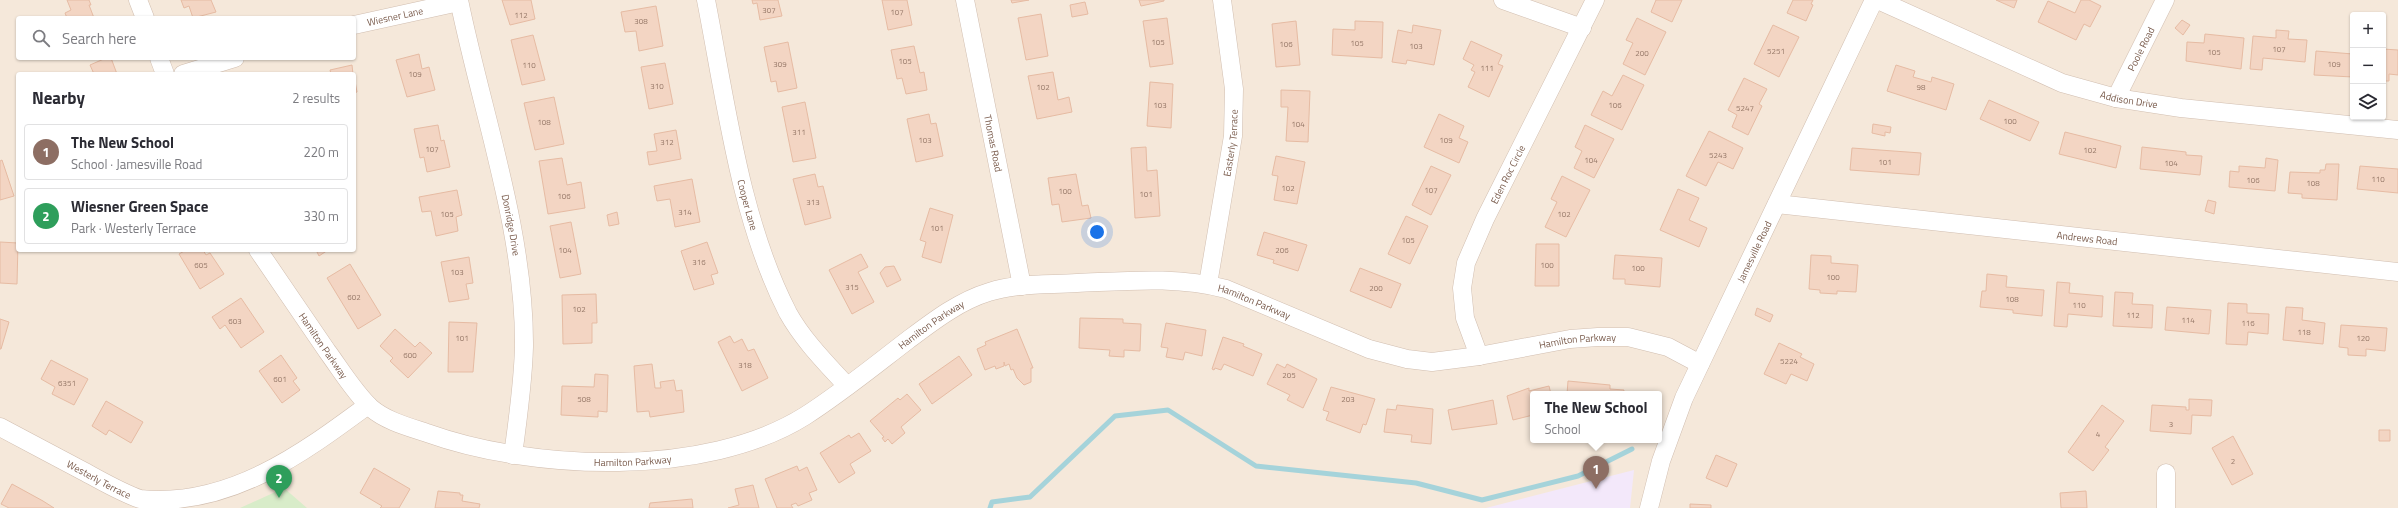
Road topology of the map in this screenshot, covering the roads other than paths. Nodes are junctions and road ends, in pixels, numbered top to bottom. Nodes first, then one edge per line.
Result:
1 (138, 0) edge
2 (706, 0) edge
3 (965, 0) edge
4 (1222, 0) edge
5 (1503, 0) edge
6 (1595, 0) edge
7 (1874, 0) edge
8 (1878, 0) edge
9 (2165, 0) edge
10 (459, 1) edge
11 (144, 16) edge
12 (356, 25) edge
13 (1582, 28) junction
14 (160, 60) edge
15 (228, 60) edge
16 (164, 72) edge
17 (190, 72) edge
18 (2116, 98) junction
19 (2398, 130) edge
20 (1777, 204) junction
21 (259, 252) edge
22 (2398, 272) edge
23 (1208, 284) junction
24 (1022, 286) junction
25 (1479, 356) junction
26 (1700, 364) junction
27 (847, 386) junction
28 (368, 405) junction
29 (0, 427) edge
30 (513, 455) junction
31 (2166, 473) dead end
32 (1649, 508) edge
33 (2166, 508) edge

1 - 11 street
2 - 27 street, Cooper Lane
3 - 24 street, Thomas Road
4 - 23 street, Easterly Terrace
5 - 13 street
6 - 13 street, Eden Roc Circle
7 - 20 street, Jamesville Road
8 - 18 street, Addison Drive
9 - 18 street, Poole Road
10 - 12 street, Wiesner Lane
10 - 30 street, Donridge Drive
13 - 25 street, Eden Roc Circle
14 - 16 street
15 - 17 street
18 - 19 street, Addison Drive
20 - 22 street, Andrews Road
20 - 26 street, Jamesville Road
21 - 28 street, Hamilton Parkway
23 - 24 street, Hamilton Parkway
23 - 25 street, Hamilton Parkway
24 - 27 street, Hamilton Parkway
25 - 26 street, Hamilton Parkway
26 - 32 street, Jamesville Road
27 - 30 street, Hamilton Parkway
28 - 29 street, Westerly Terrace
28 - 30 street, Hamilton Parkway
31 - 33 street

